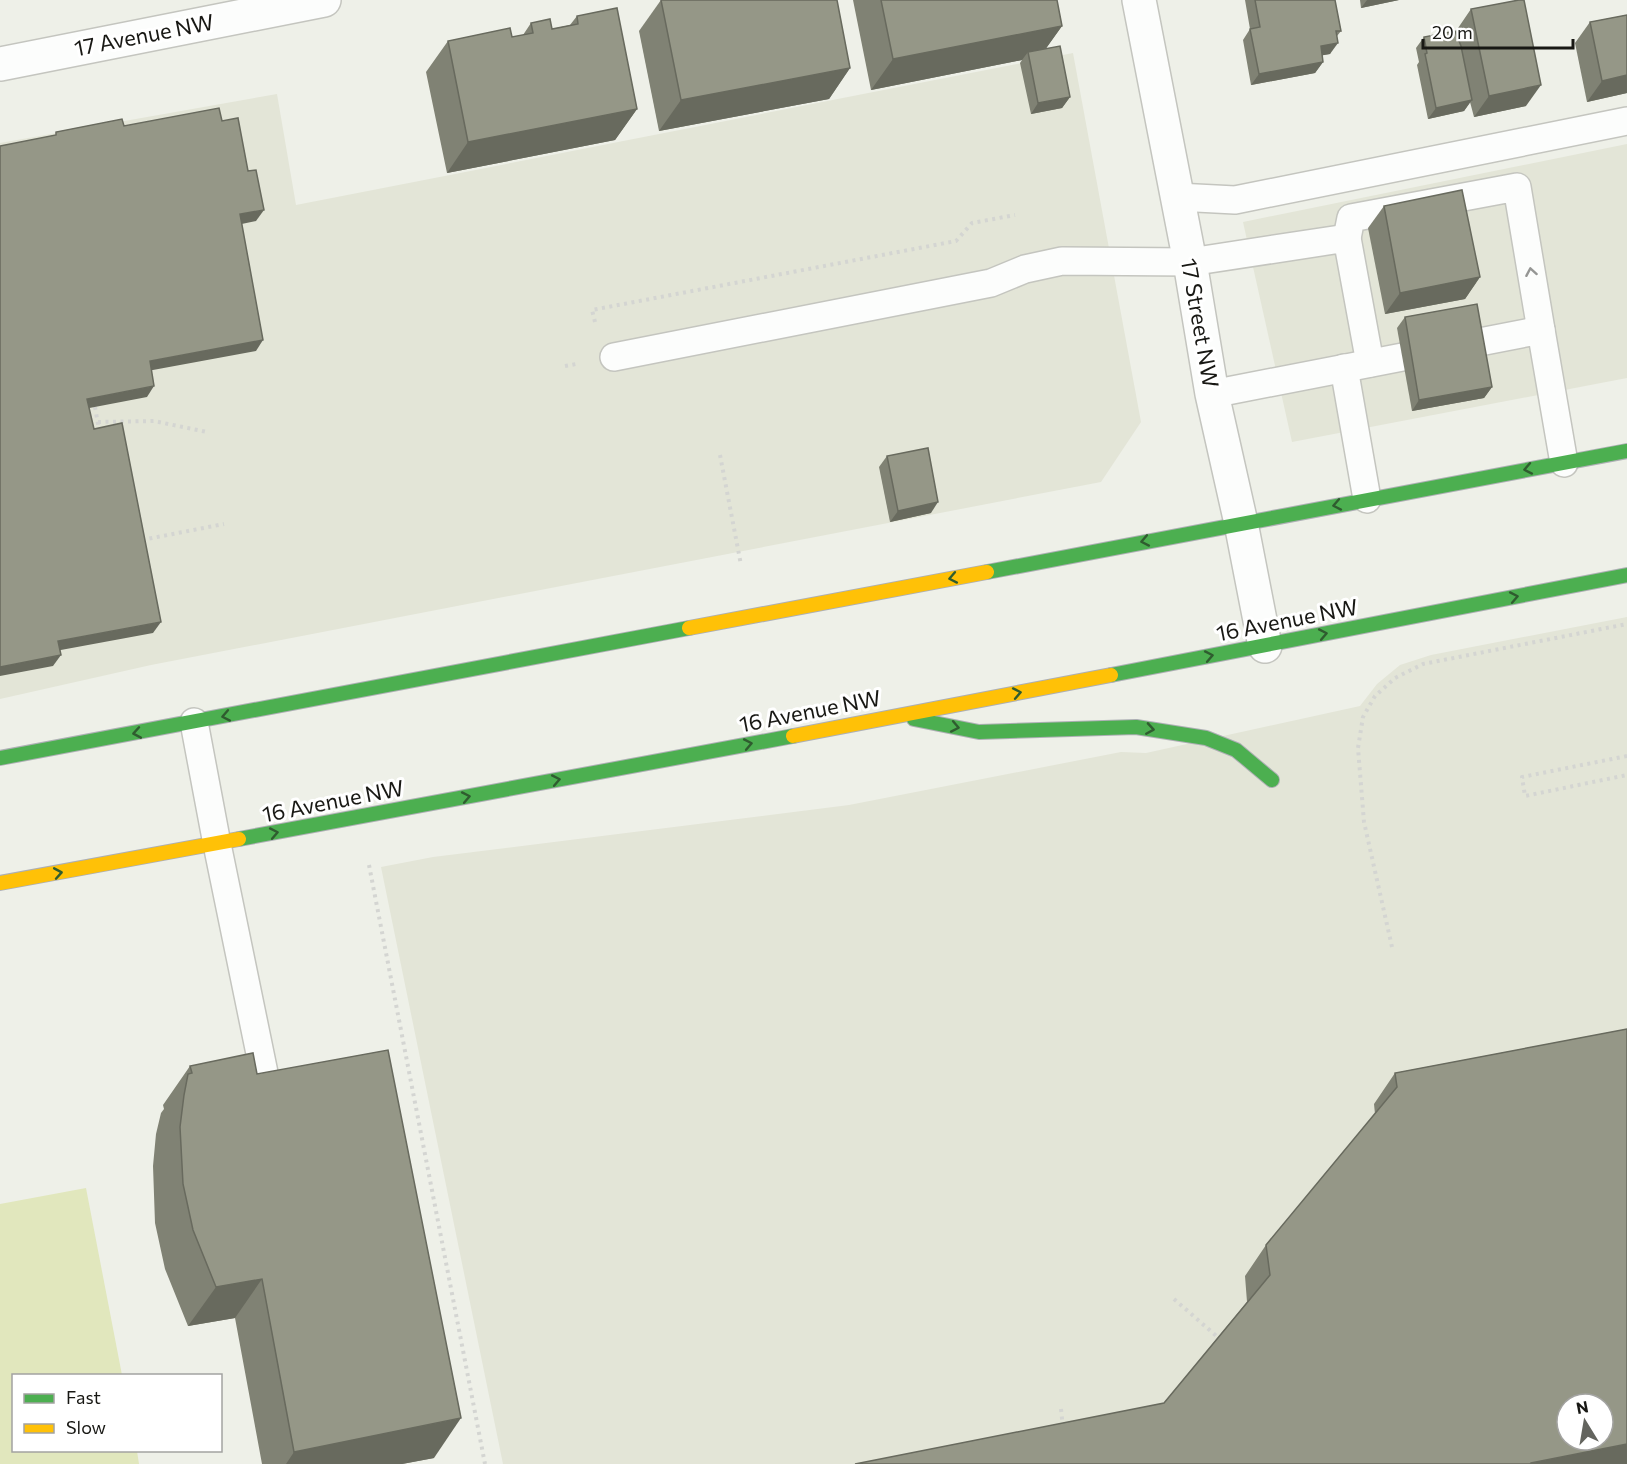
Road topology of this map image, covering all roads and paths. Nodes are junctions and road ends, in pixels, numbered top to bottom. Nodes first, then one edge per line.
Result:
1 (324, 0) edge
2 (1139, 0) edge
3 (0, 64) edge
4 (1627, 121) edge
5 (1176, 197) junction
6 (1015, 215) dead end
7 (1347, 238) junction
8 (1190, 262) junction
9 (596, 330) dead end
10 (1541, 330) junction
11 (614, 357) dead end
12 (1370, 363) junction
13 (1344, 368) junction
14 (1212, 394) junction
15 (94, 407) edge
16 (98, 422) junction
17 (207, 432) dead end
18 (100, 437) edge
19 (1627, 451) edge
20 (720, 454) dead end
21 (1564, 463) junction
22 (1367, 499) junction
23 (1241, 523) junction
24 (224, 524) dead end
25 (135, 541) edge
26 (741, 565) dead end
27 (1627, 574) edge
28 (1627, 624) edge
29 (1265, 645) junction
30 (898, 716) junction
31 (194, 722) junction
32 (1627, 756) edge
33 (0, 758) edge
34 (1627, 775) edge
35 (1272, 780) dead end
36 (217, 844) junction
37 (369, 865) dead end
38 (0, 883) edge
39 (1392, 947) dead end
40 (264, 1073) edge
41 (1174, 1299) dead end
42 (1221, 1340) edge
43 (1061, 1409) dead end
44 (1064, 1438) edge
45 (485, 1464) edge

1 - 3 street, 17 Avenue NW
2 - 5 street, 17 Street NW
4 - 5 lane
5 - 8 street, 17 Street NW
6 - 9 path
7 - 8 lane
10 -> 7 lane
7 - 12 lane
8 - 11 lane
8 - 14 street, 17 Street NW
10 - 12 lane
10 - 21 lane
12 - 13 lane
13 - 14 lane
13 - 22 lane
14 - 23 street, 17 Street NW
15 - 16 path
16 - 17 path
16 - 18 path
19 - 21 highway
20 - 26 path
21 -> 22 highway
22 -> 23 highway
23 - 29 street, 17 Street NW
23 -> 31 highway
24 - 25 path
29 -> 27 highway, 16 Avenue NW
28 - 39 path
30 -> 29 highway, 16 Avenue NW
30 -> 35 highway
36 -> 30 highway, 16 Avenue NW
31 -> 33 highway
31 - 36 lane
32 - 34 path
38 -> 36 highway, 16 Avenue NW
36 - 40 lane
37 - 45 path
41 - 42 path
43 - 44 path

